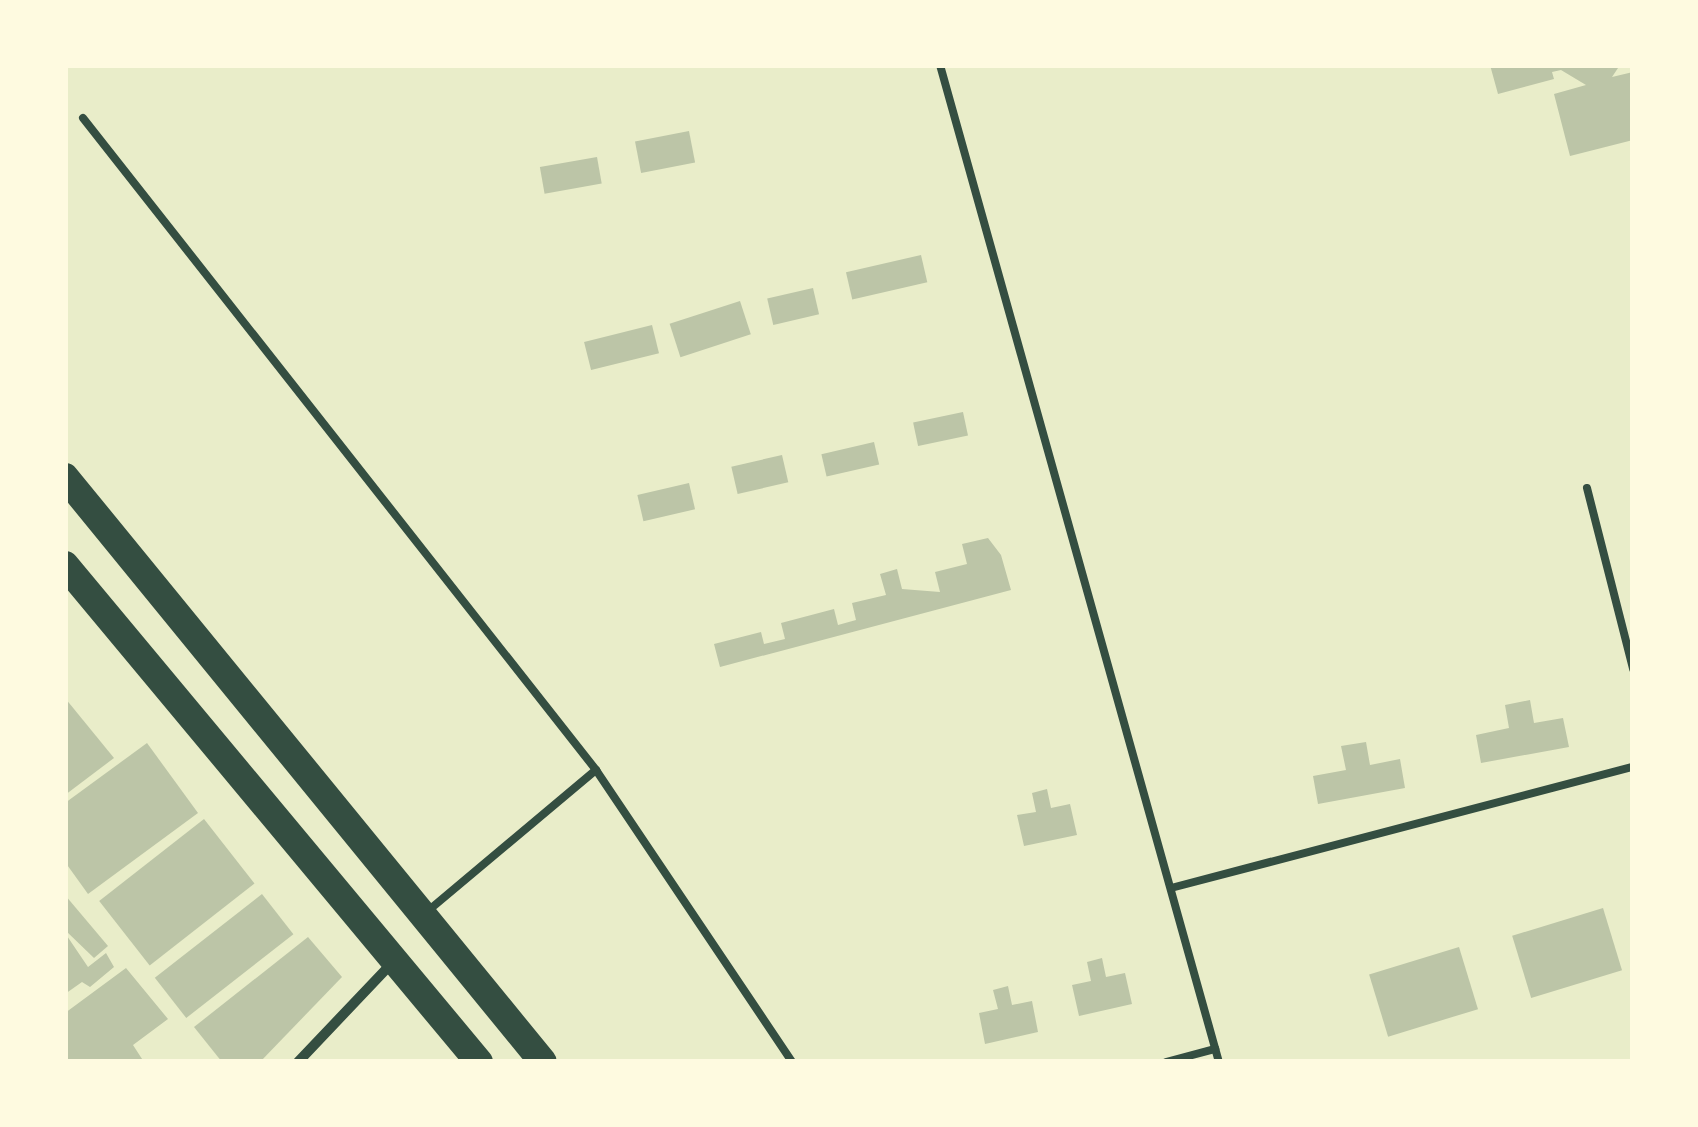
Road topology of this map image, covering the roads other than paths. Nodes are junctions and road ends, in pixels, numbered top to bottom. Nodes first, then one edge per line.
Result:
1 (940, 65) edge
2 (83, 118) dead end
3 (65, 476) edge
4 (1586, 488) dead end
5 (65, 564) edge
6 (1633, 670) edge
7 (1633, 767) edge
8 (596, 770) junction
9 (1171, 888) junction
10 (422, 916) junction
11 (396, 960) junction
12 (1215, 1049) junction
13 (298, 1062) edge
14 (479, 1062) edge
15 (543, 1062) edge
16 (792, 1062) edge
17 (1166, 1062) edge
18 (1219, 1062) edge

1 - 9 lane
2 - 8 lane
3 - 10 highway
4 - 6 lane
5 - 11 highway
7 - 9 lane
8 - 10 lane
8 - 16 lane
9 - 12 lane
10 - 15 highway
11 - 13 street
11 - 14 highway
12 - 17 lane
12 - 18 lane

